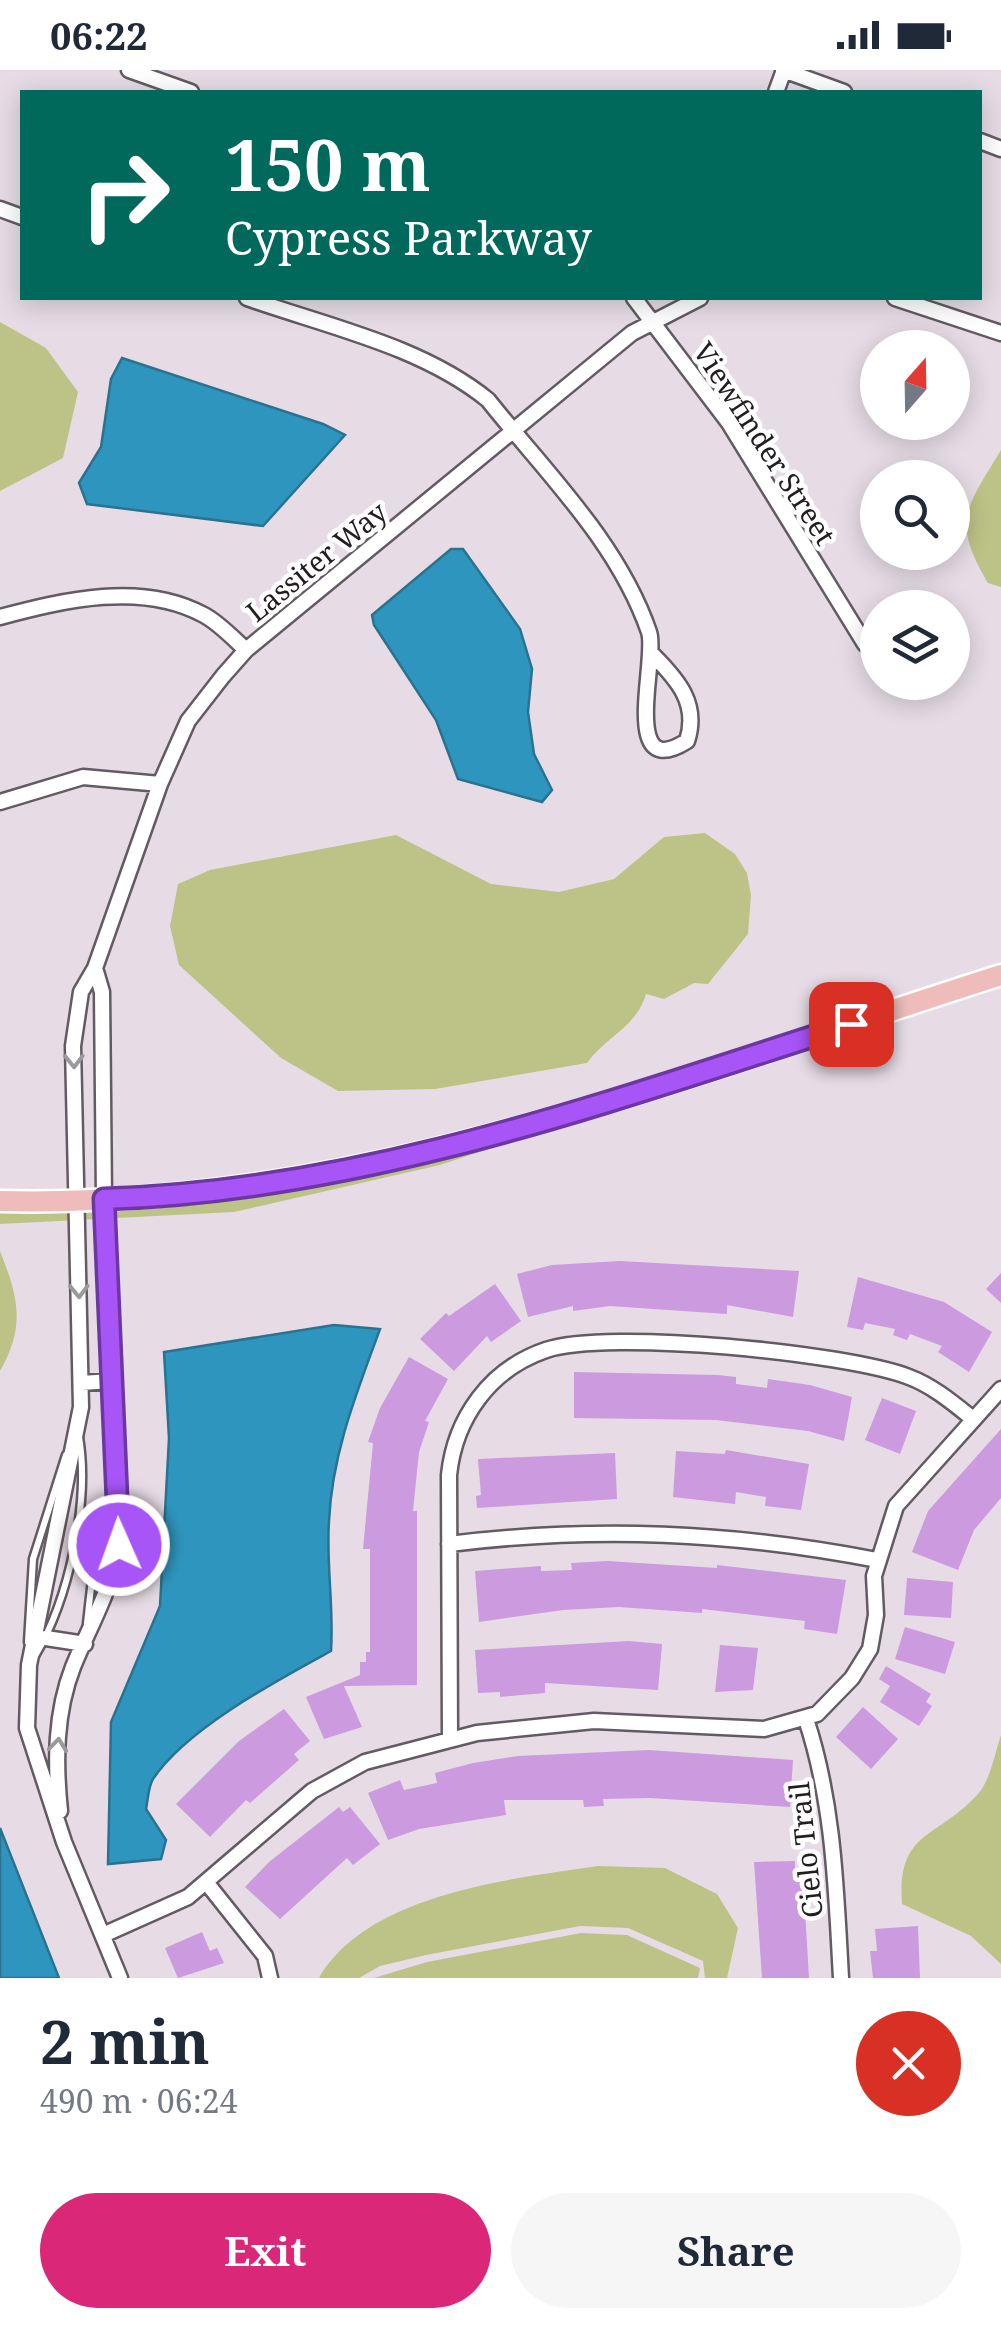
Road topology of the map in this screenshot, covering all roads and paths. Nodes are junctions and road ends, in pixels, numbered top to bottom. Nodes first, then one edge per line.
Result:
1 (130, 70) edge
2 (784, 70) edge
3 (185, 90) edge
4 (839, 90) edge
5 (253, 300) edge
6 (636, 300) edge
7 (696, 300) edge
8 (901, 300) edge
9 (654, 320) junction
10 (1001, 333) edge
11 (513, 431) junction
12 (0, 616) edge
13 (860, 636) edge
14 (246, 650) junction
15 (652, 655) junction
16 (160, 784) junction
17 (0, 802) edge
18 (95, 968) junction
19 (1001, 975) edge
20 (104, 1199) junction
21 (78, 1200) junction
22 (0, 1201) edge
23 (112, 1380) junction
24 (81, 1383) junction
25 (1001, 1389) edge
26 (972, 1419) junction
27 (77, 1426) junction
28 (118, 1529) junction
29 (449, 1544) junction
30 (878, 1560) junction
31 (46, 1638) junction
32 (85, 1644) junction
33 (29, 1665) junction
34 (806, 1719) junction
35 (450, 1740) junction
36 (64, 1842) junction
37 (206, 1882) junction
38 (102, 1936) junction
39 (120, 1978) edge
40 (270, 1978) edge
41 (841, 1978) edge

1 - 3 street
2 - 4 street
5 - 11 street
6 - 9 street, Viewfinder Street
7 - 9 street, Lassiter Way
8 - 10 street
9 - 11 street, Lassiter Way
9 - 13 street, Viewfinder Street
11 - 14 street, Lassiter Way
11 - 15 street
12 - 14 street
14 - 16 street, Lassiter Way
15 - 15 street
16 - 17 street
16 - 18 street, Lassiter Way
18 - 20 street, Lassiter Way
18 -> 21 street, Lassiter Way
19 - 20 main road
20 - 21 main road
20 - 23 street, Lassiter Way
21 - 22 main road
21 -> 24 street, Lassiter Way
23 - 24 street
23 - 28 street, Lassiter Way
24 - 27 street, Lassiter Way
25 - 26 street
26 - 29 street
26 - 30 street
27 - 31 lane
27 - 33 street, Lassiter Way
28 - 32 street, Lassiter Way
28 - 32 lane
29 - 30 street
29 - 35 street
30 - 34 street
31 - 32 street
31 - 33 lane
36 -> 32 street, Lassiter Way
33 - 36 street, Lassiter Way
34 - 35 street
34 - 41 street, Cielo Trail
35 - 37 street
36 - 38 street
37 - 38 street
37 - 40 street
38 - 39 street

